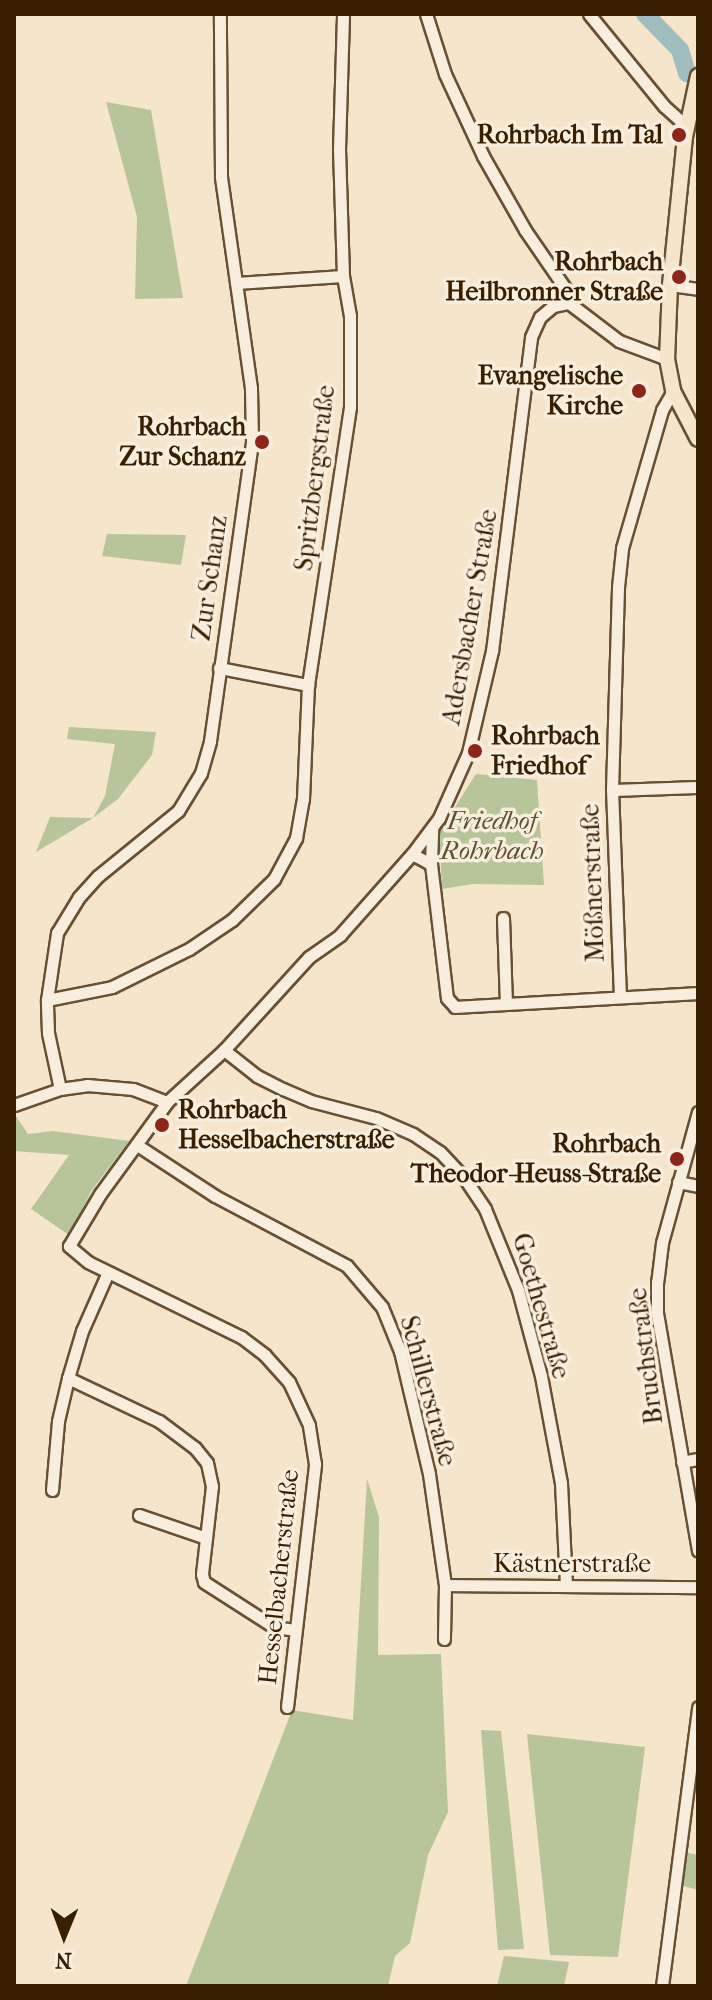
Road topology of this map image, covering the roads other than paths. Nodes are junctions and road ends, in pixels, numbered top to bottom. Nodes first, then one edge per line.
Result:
1 (220, 14) edge
2 (343, 14) edge
3 (426, 14) edge
4 (589, 14) edge
5 (698, 76) edge
6 (686, 126) junction
7 (343, 276) junction
8 (236, 283) junction
9 (670, 285) junction
10 (698, 289) edge
11 (569, 303) junction
12 (667, 359) junction
13 (673, 391) junction
14 (696, 431) edge
15 (219, 668) junction
16 (308, 685) junction
17 (698, 787) edge
18 (612, 790) junction
19 (432, 828) junction
20 (412, 854) junction
21 (431, 864) junction
22 (503, 918) dead end
23 (698, 993) edge
24 (620, 997) junction
25 (47, 1000) junction
26 (506, 1004) junction
27 (224, 1050) junction
28 (60, 1089) junction
29 (167, 1102) junction
30 (14, 1105) edge
31 (698, 1112) edge
32 (137, 1145) junction
33 (678, 1182) junction
34 (698, 1186) edge
35 (698, 1195) edge
36 (69, 1246) joint
37 (108, 1272) junction
38 (68, 1378) junction
39 (698, 1459) edge
40 (682, 1462) junction
41 (52, 1490) dead end
42 (139, 1515) dead end
43 (206, 1538) junction
44 (698, 1550) edge
45 (445, 1585) junction
46 (566, 1585) junction
47 (698, 1587) edge
48 (295, 1630) junction
49 (444, 1639) dead end
50 (287, 1707) dead end
51 (698, 1707) edge
52 (662, 1986) edge

1 - 8 street, Zur Schanz
2 - 7 street, Spritzbergstraße
3 - 11 street
4 - 6 street
5 - 6 main road
6 - 9 main road
7 - 8 street
7 - 16 street, Spritzbergstraße
8 - 15 street, Zur Schanz
9 - 10 street
9 - 12 main road
11 - 12 street
11 - 19 street, Adersbacher Straße
12 - 13 main road
13 - 14 main road
13 - 18 street, Mößnerstraße
15 - 16 street
15 - 25 street, Zur Schanz
16 - 25 street, Spritzbergstraße
17 - 18 street
18 - 24 street, Mößnerstraße
19 - 20 street, Adersbacher Straße
19 - 21 street
20 - 21 street
20 - 27 street, Adersbacher Straße
21 - 26 street
22 - 26 street
23 - 24 street
24 - 26 street
25 - 28 street, Zur Schanz
27 - 29 street, Adersbacher Straße
27 - 46 street, Goethestraße
28 - 29 street
28 - 30 street
29 - 32 street, Adersbacher Straße
31 - 33 street, Bruchstraße
32 - 36 street, Adersbacher Straße
32 - 45 street, Schillerstraße
33 - 34 street
33 - 40 street, Bruchstraße
34 - 35 street
36 - 37 street, Hesselbacherstraße
37 - 38 street
37 - 48 street, Hesselbacherstraße
38 - 41 street
38 - 43 street
39 - 40 street
40 - 44 street, Bruchstraße
42 - 43 street
43 - 48 street
45 - 46 street, Kästnerstraße
45 - 49 street, Schillerstraße
46 - 47 street, Kästnerstraße
48 - 50 street, Hesselbacherstraße
51 - 52 street

